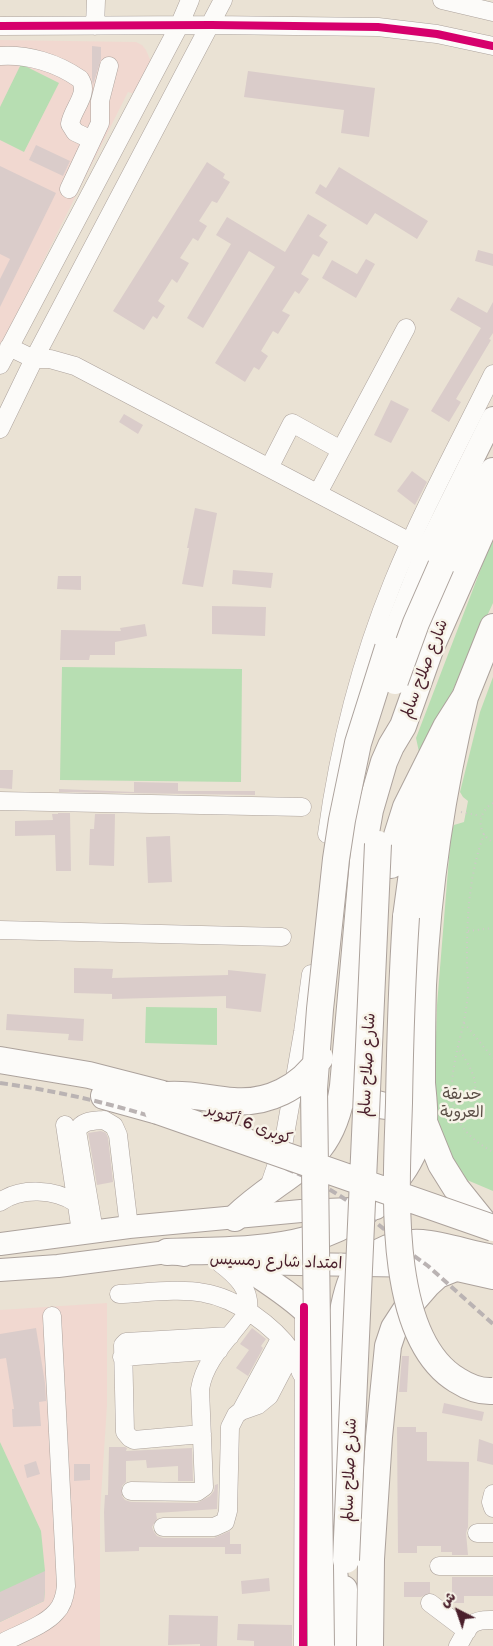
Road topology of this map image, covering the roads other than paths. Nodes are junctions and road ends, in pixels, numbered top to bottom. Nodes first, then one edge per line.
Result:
1 (96, 0) edge
2 (190, 0) edge
3 (223, 0) edge
4 (442, 0) edge
5 (493, 12) edge
6 (211, 25) junction
7 (0, 26) edge
8 (95, 26) junction
9 (179, 26) junction
10 (493, 46) edge
11 (0, 56) edge
12 (109, 66) dead end
13 (92, 140) junction
14 (69, 189) dead end
15 (29, 308) junction
16 (54, 322) junction
17 (406, 328) dead end
18 (9, 347) junction
19 (34, 360) junction
20 (0, 365) edge
21 (493, 374) edge
22 (493, 418) edge
23 (0, 429) edge
24 (493, 445) edge
25 (341, 450) junction
26 (268, 468) junction
27 (493, 471) edge
28 (318, 493) junction
29 (493, 507) edge
30 (463, 518) junction
31 (410, 542) junction
32 (493, 627) edge
33 (388, 648) joint
34 (465, 698) junction
35 (446, 727) junction
36 (391, 746) junction
37 (0, 801) edge
38 (302, 807) dead end
39 (0, 930) edge
40 (282, 937) dead end
41 (0, 1060) edge
42 (0, 1077) edge
43 (342, 1086) junction
44 (166, 1095) junction
45 (424, 1111) junction
46 (66, 1126) dead end
47 (268, 1190) junction
48 (0, 1202) edge
49 (76, 1203) junction
50 (373, 1208) junction
51 (235, 1218) junction
52 (491, 1222) edge
53 (129, 1227) junction
54 (87, 1232) junction
55 (0, 1244) edge
56 (167, 1252) junction
57 (493, 1258) edge
58 (230, 1263) junction
59 (362, 1265) junction
60 (453, 1269) junction
61 (0, 1270) edge
62 (493, 1278) edge
63 (119, 1294) dead end
64 (304, 1307) junction
65 (248, 1312) junction
66 (52, 1316) dead end
67 (230, 1336) junction
68 (280, 1339) junction
69 (388, 1346) junction
70 (159, 1347) junction
71 (219, 1350) junction
72 (292, 1352) junction
73 (337, 1356) junction
74 (304, 1380) junction
75 (493, 1391) edge
76 (241, 1411) junction
77 (202, 1434) junction
78 (131, 1491) dead end
79 (493, 1494) edge
80 (493, 1508) edge
81 (163, 1527) dead end
82 (351, 1560) junction
83 (439, 1566) dead end
84 (493, 1566) edge
85 (430, 1603) dead end
86 (342, 1607) junction
87 (493, 1620) edge
88 (467, 1630) junction
89 (0, 1644) edge
90 (303, 1646) edge
91 (320, 1646) edge
92 (343, 1646) edge
93 (361, 1646) edge
94 (370, 1646) edge
95 (458, 1646) edge

1 - 8 street
2 - 9 street
3 - 6 street
4 - 5 street
6 - 9 street
6 - 10 street
6 - 16 street
7 - 8 street
8 - 9 street
9 - 15 street
11 - 13 street
12 - 13 street
13 - 14 street
15 - 16 street
15 - 18 street
16 - 19 street
17 - 25 street
18 - 19 street
18 - 20 street
19 - 23 street
19 - 26 street
21 - 31 street
22 - 33 main road
24 - 30 main road
25 - 26 street
25 - 28 street
26 - 28 street
27 - 30 highway
28 - 31 street
29 - 36 highway, شارع صلاح سالم
30 - 44 highway, bridge
31 - 47 street
32 - 34 highway, شارع صلاح سالم
33 - 91 highway, bridge
34 - 35 highway, شارع صلاح سالم
34 - 45 highway
35 - 75 highway, bridge
35 - 82 highway, شارع صلاح سالم
36 - 43 highway
36 - 82 highway, شارع صلاح سالم, bridge
37 - 38 street
39 - 40 street
41 - 44 highway, كوبرى 6 أكتوبر
42 - 52 highway, كوبرى 6 أكتوبر, bridge
43 - 45 highway
43 - 47 highway
44 - 52 highway, كوبرى 6 أكتوبر, bridge
45 - 50 highway
45 - 52 highway
46 - 49 street
47 - 51 highway
48 - 49 street
49 - 54 street
50 - 51 main road
50 - 52 main road
50 - 56 highway
51 - 53 main road
53 - 54 main road
53 - 54 street
54 - 55 main road
56 - 58 main road, امتداد شارع رمسيس
56 - 61 main road, امتداد شارع رمسيس
57 - 59 highway
58 - 59 main road, امتداد شارع رمسيس
58 - 64 highway
58 - 65 street
59 - 60 main road, امتداد شارع رمسيس
59 - 73 highway
60 - 62 main road, امتداد شارع رمسيس
60 - 69 highway
63 - 65 street
64 - 73 highway
64 - 74 street
65 - 67 street
65 - 68 street
66 - 89 street
67 - 70 street
67 - 71 street
68 - 72 street
68 - 76 street
69 - 73 highway
69 - 94 highway
70 - 71 street
70 - 77 street
71 - 77 street
72 - 74 street
72 - 76 street
73 - 86 highway
74 - 90 street
76 - 81 street
77 - 78 street
79 - 80 street
82 - 86 highway, شارع صلاح سالم
82 - 93 highway, شارع صلاح سالم
83 - 84 street
85 - 88 street
86 - 92 highway, شارع صلاح سالم
87 - 88 street
88 - 95 street

